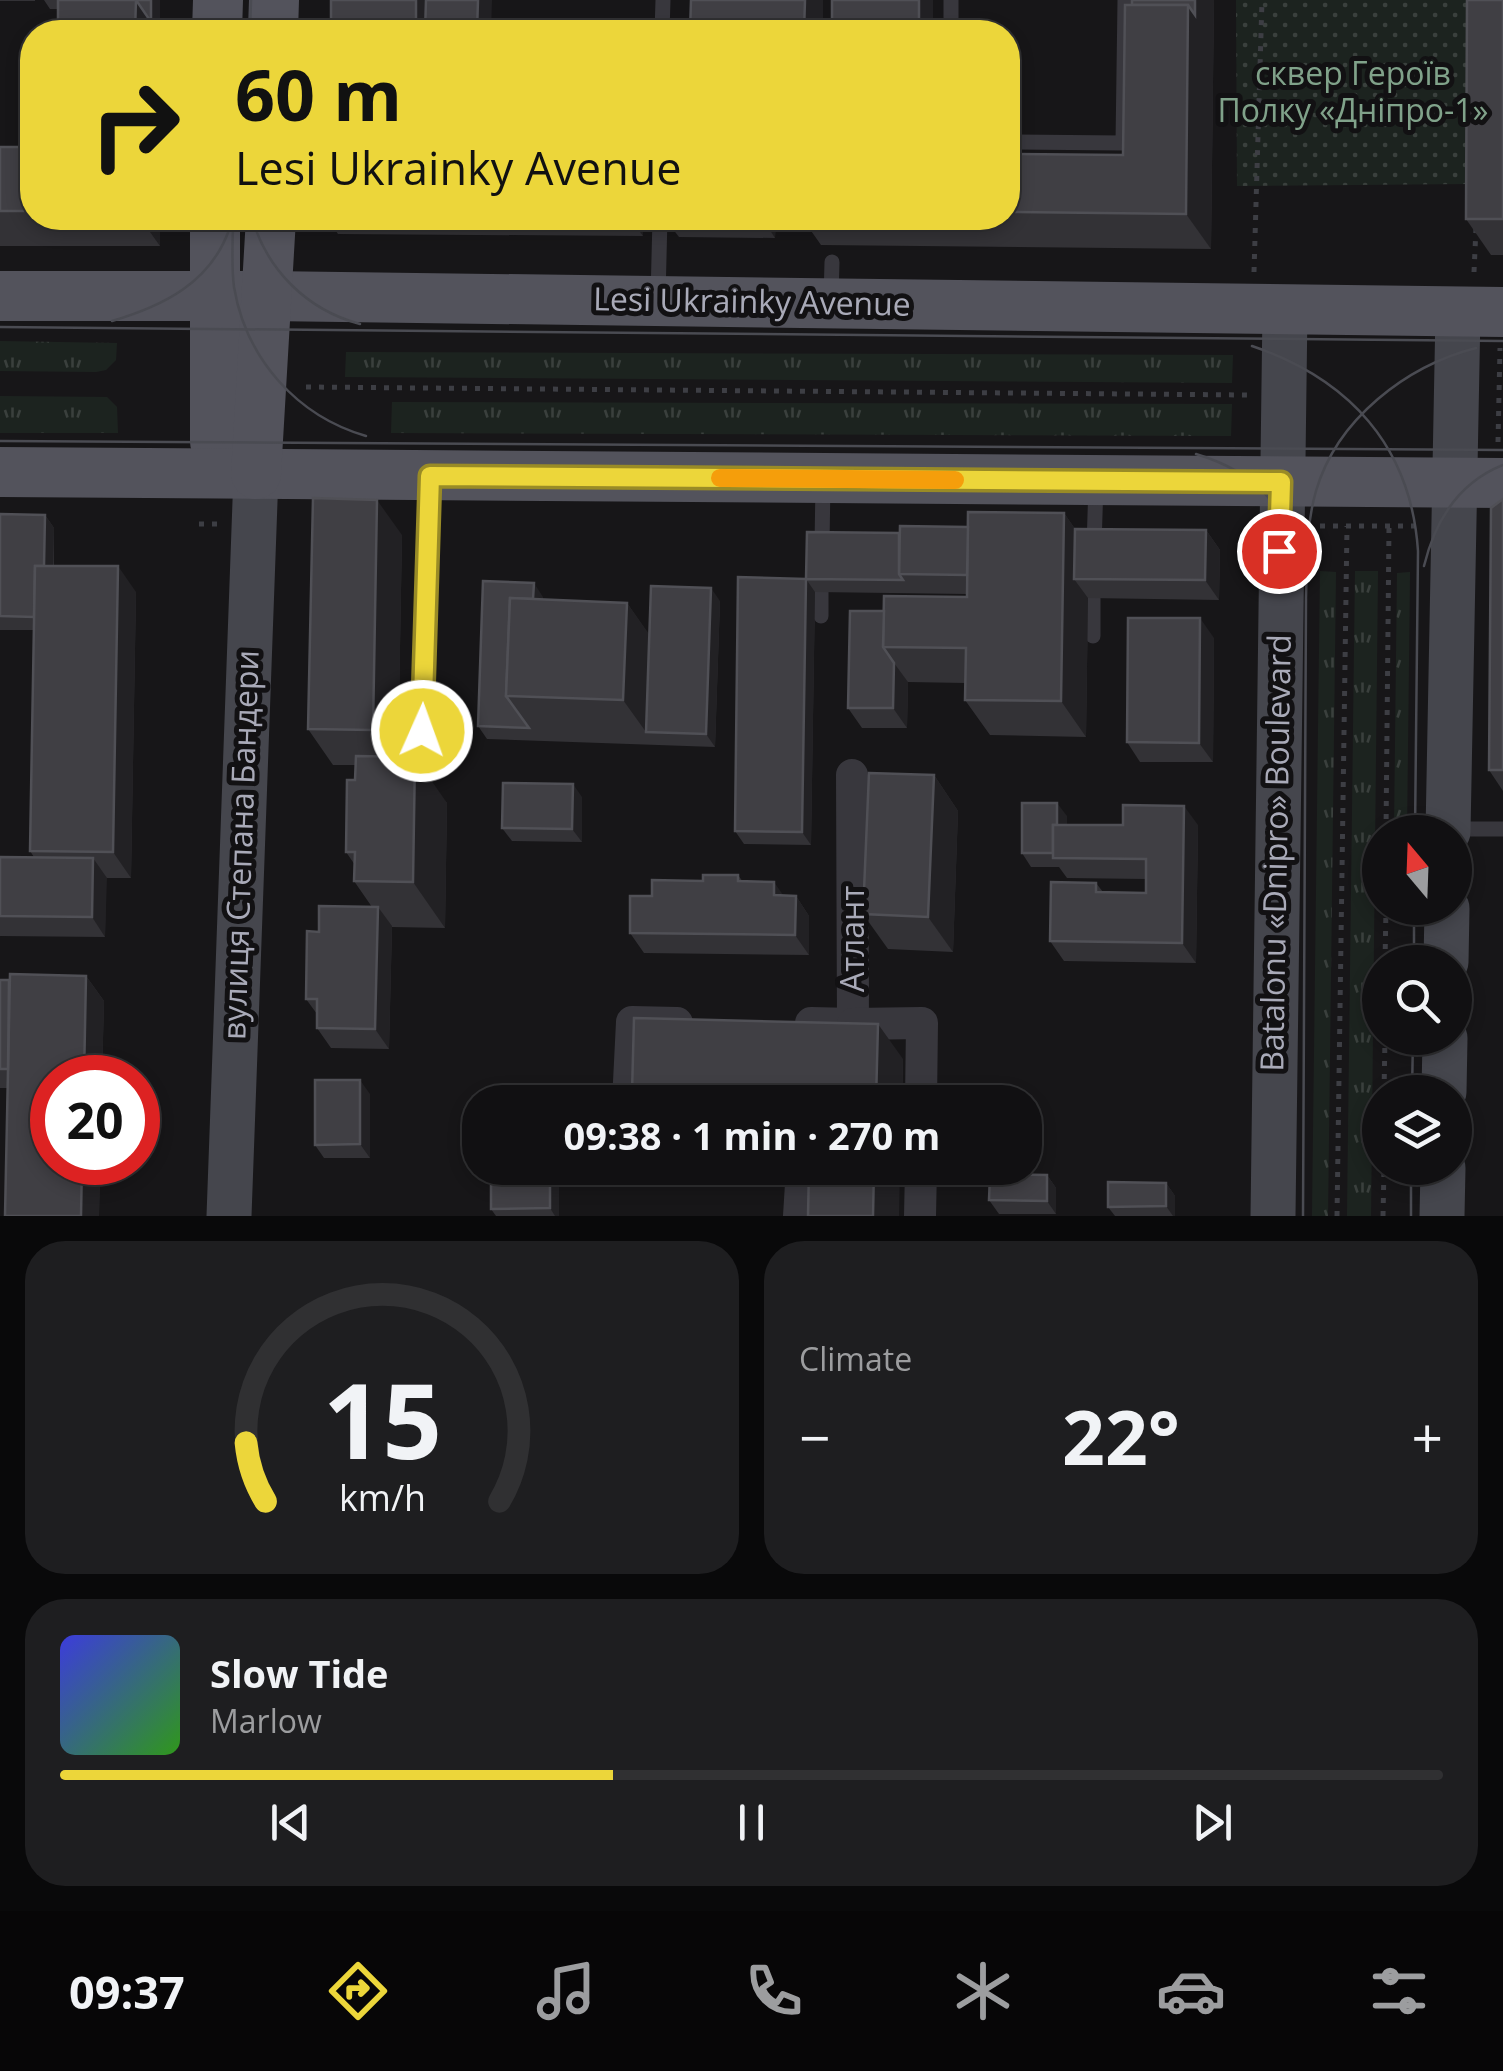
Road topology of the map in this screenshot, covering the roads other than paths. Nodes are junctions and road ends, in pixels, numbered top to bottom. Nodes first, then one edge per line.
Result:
1 (1125, 0) edge
2 (1020, 142) edge
3 (210, 230) edge
4 (215, 230) edge
5 (270, 230) edge
6 (278, 230) edge
7 (660, 230) edge
8 (0, 296) edge
9 (125, 296) junction
10 (215, 296) junction
11 (267, 296) junction
12 (385, 298) junction
13 (658, 300) junction
14 (1484, 304) edge
15 (1285, 309) junction
16 (0, 472) edge
17 (256, 474) junction
18 (430, 476) junction
19 (824, 478) junction
20 (1096, 480) junction
21 (1477, 494) edge
22 (1280, 504) junction
23 (822, 545) edge
24 (1094, 548) edge
25 (821, 592) edge
26 (1093, 598) edge
27 (821, 616) dead end
28 (1092, 636) dead end
29 (422, 731) dead end
30 (1449, 815) edge
31 (1503, 829) edge
32 (1472, 830) edge
33 (853, 1010) junction
34 (706, 1023) edge
35 (779, 1023) edge
36 (629, 1085) edge
37 (921, 1085) edge
38 (801, 1185) edge
39 (921, 1185) edge
40 (1442, 1185) edge
41 (229, 1216) edge
42 (799, 1216) edge
43 (920, 1216) edge
44 (1273, 1216) edge
45 (1442, 1216) edge

1 - 2 lane
3 - 9 main road
4 - 10 main road
5 - 11 main road, вулиця Степана Бандери
6 - 12 main road
7 - 13 lane
8 - 9 main road, Lesi Ukrainky Avenue
9 - 10 main road, Lesi Ukrainky Avenue
10 - 11 main road, Lesi Ukrainky Avenue
10 - 17 main road
11 - 12 main road, Lesi Ukrainky Avenue
11 - 17 main road, вулиця Степана Бандери
12 - 13 main road, Lesi Ukrainky Avenue
13 - 15 main road, Lesi Ukrainky Avenue
14 - 15 main road, Lesi Ukrainky Avenue
14 - 21 street
15 - 22 street, Batalonu «Dnipro» Boulevard
16 - 17 main road
17 - 18 main road
17 - 41 street, вулиця Степана Бандери
18 - 19 main road
18 - 29 lane
19 - 20 main road
19 - 23 lane
20 - 22 main road
20 - 24 lane
21 - 22 main road
21 - 30 street
22 - 44 street, Batalonu «Dnipro» Boulevard
25 - 27 lane
26 - 28 lane
31 - 32 lane
33 - 33 street, Атлант
33 - 35 street, Атлант
33 - 37 street, Атлант
34 - 36 street
38 - 42 street
39 - 43 street
40 - 45 street

